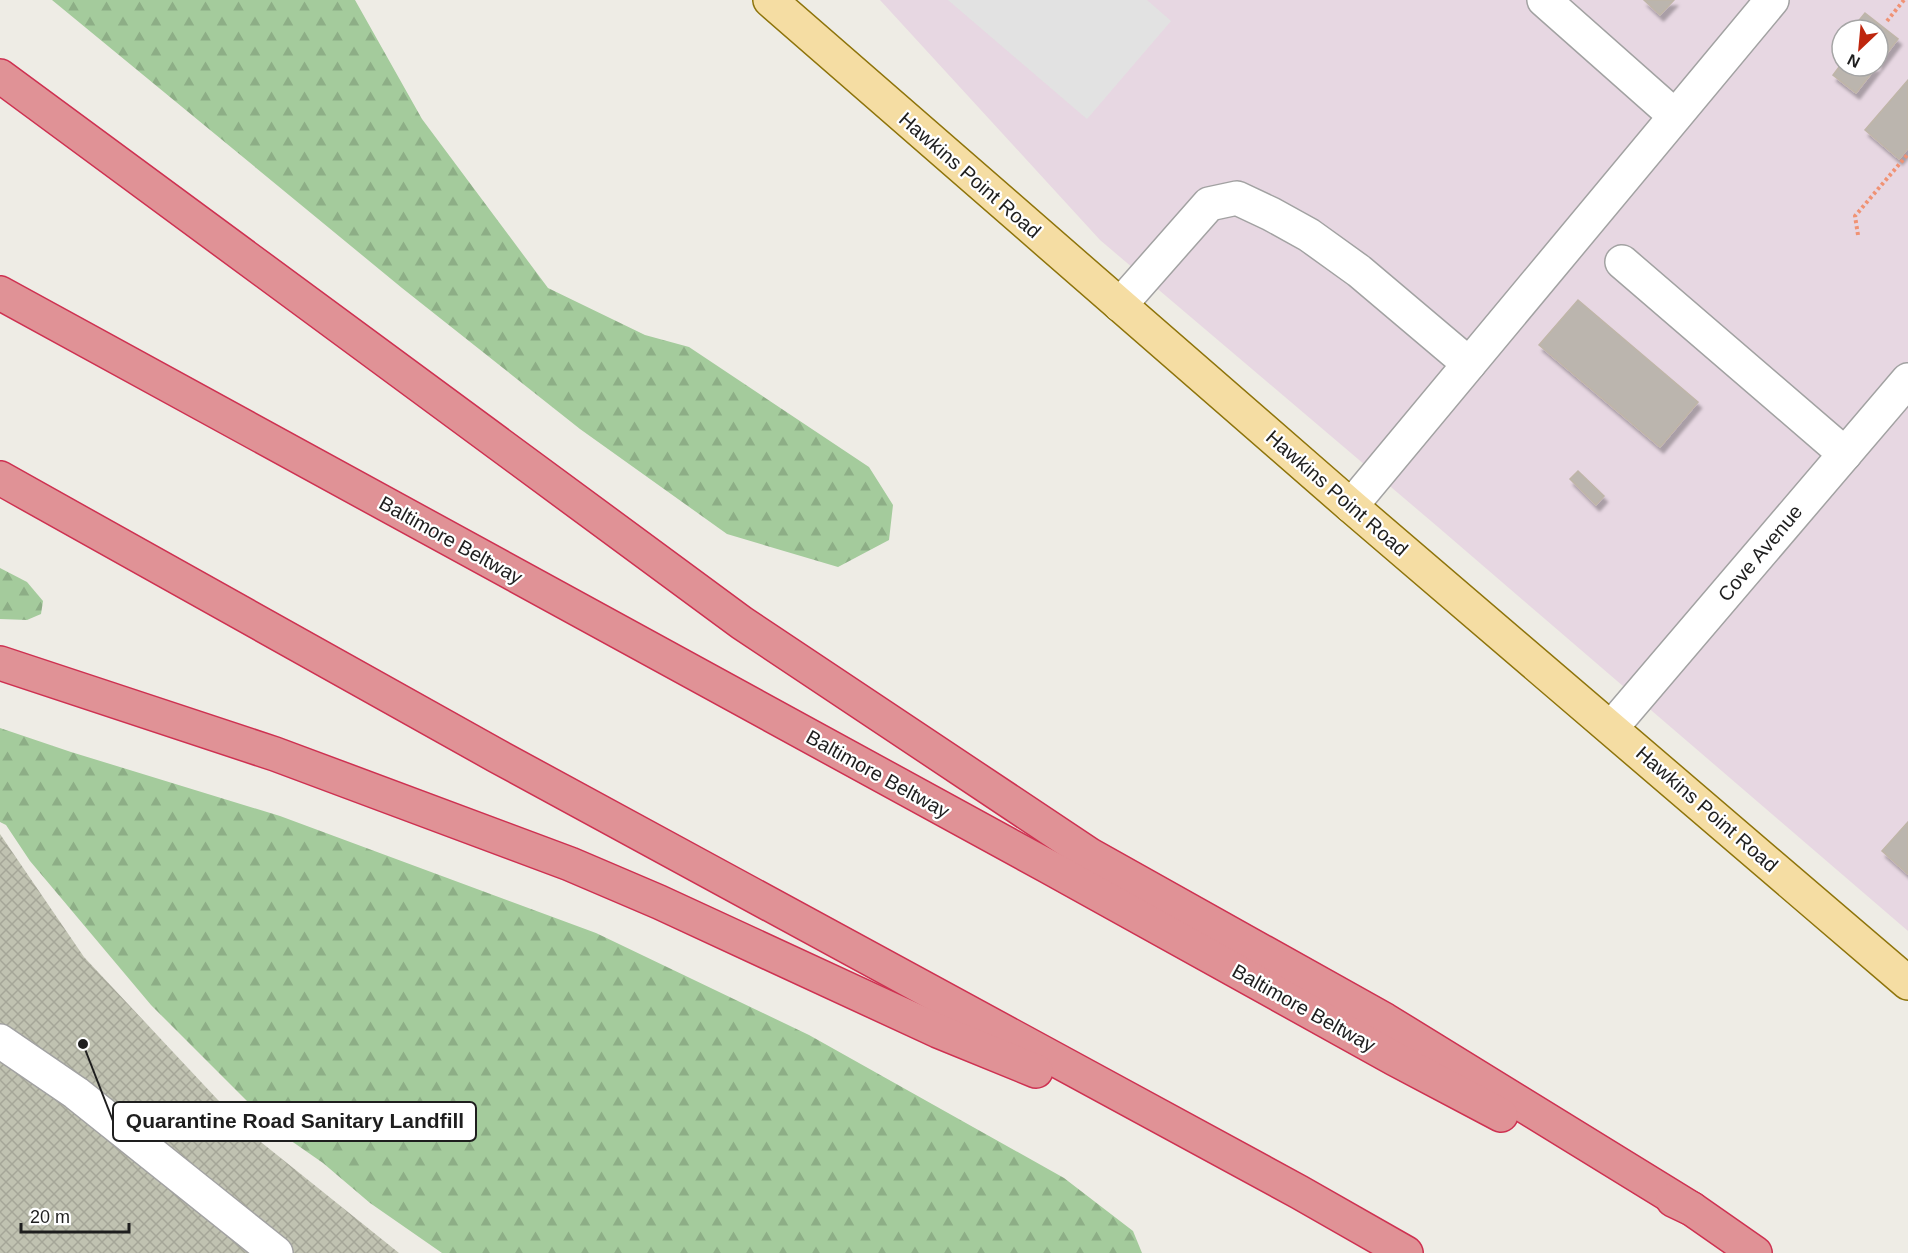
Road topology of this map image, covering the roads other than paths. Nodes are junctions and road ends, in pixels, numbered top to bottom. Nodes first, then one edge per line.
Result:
1 (770, 0) edge
2 (1544, 0) edge
3 (1772, 0) edge
4 (0, 76) edge
5 (1675, 116) junction
6 (1622, 262) dead end
7 (0, 293) edge
8 (1120, 305) junction
9 (1469, 364) junction
10 (1908, 380) edge
11 (1845, 454) junction
12 (0, 478) edge
13 (1351, 506) junction
14 (0, 663) edge
15 (1612, 727) junction
16 (1908, 983) edge
17 (0, 1041) edge
18 (1183, 1130) junction
19 (1692, 1209) junction
20 (276, 1253) edge
21 (1406, 1253) edge
22 (1755, 1253) edge

1 - 8 main road, Hawkins Point Road
2 - 5 street
3 - 5 street
4 - 19 highway
5 - 9 street
6 - 11 street
7 - 19 highway, Baltimore Beltway
8 - 9 street
8 - 13 main road, Hawkins Point Road
9 - 13 street
10 - 11 street, Cove Avenue
11 - 15 street, Cove Avenue
12 - 18 highway
13 - 15 main road, Hawkins Point Road
14 - 18 highway
15 - 16 main road, Hawkins Point Road
17 - 20 street
18 - 21 highway
19 - 22 highway, Baltimore Beltway

